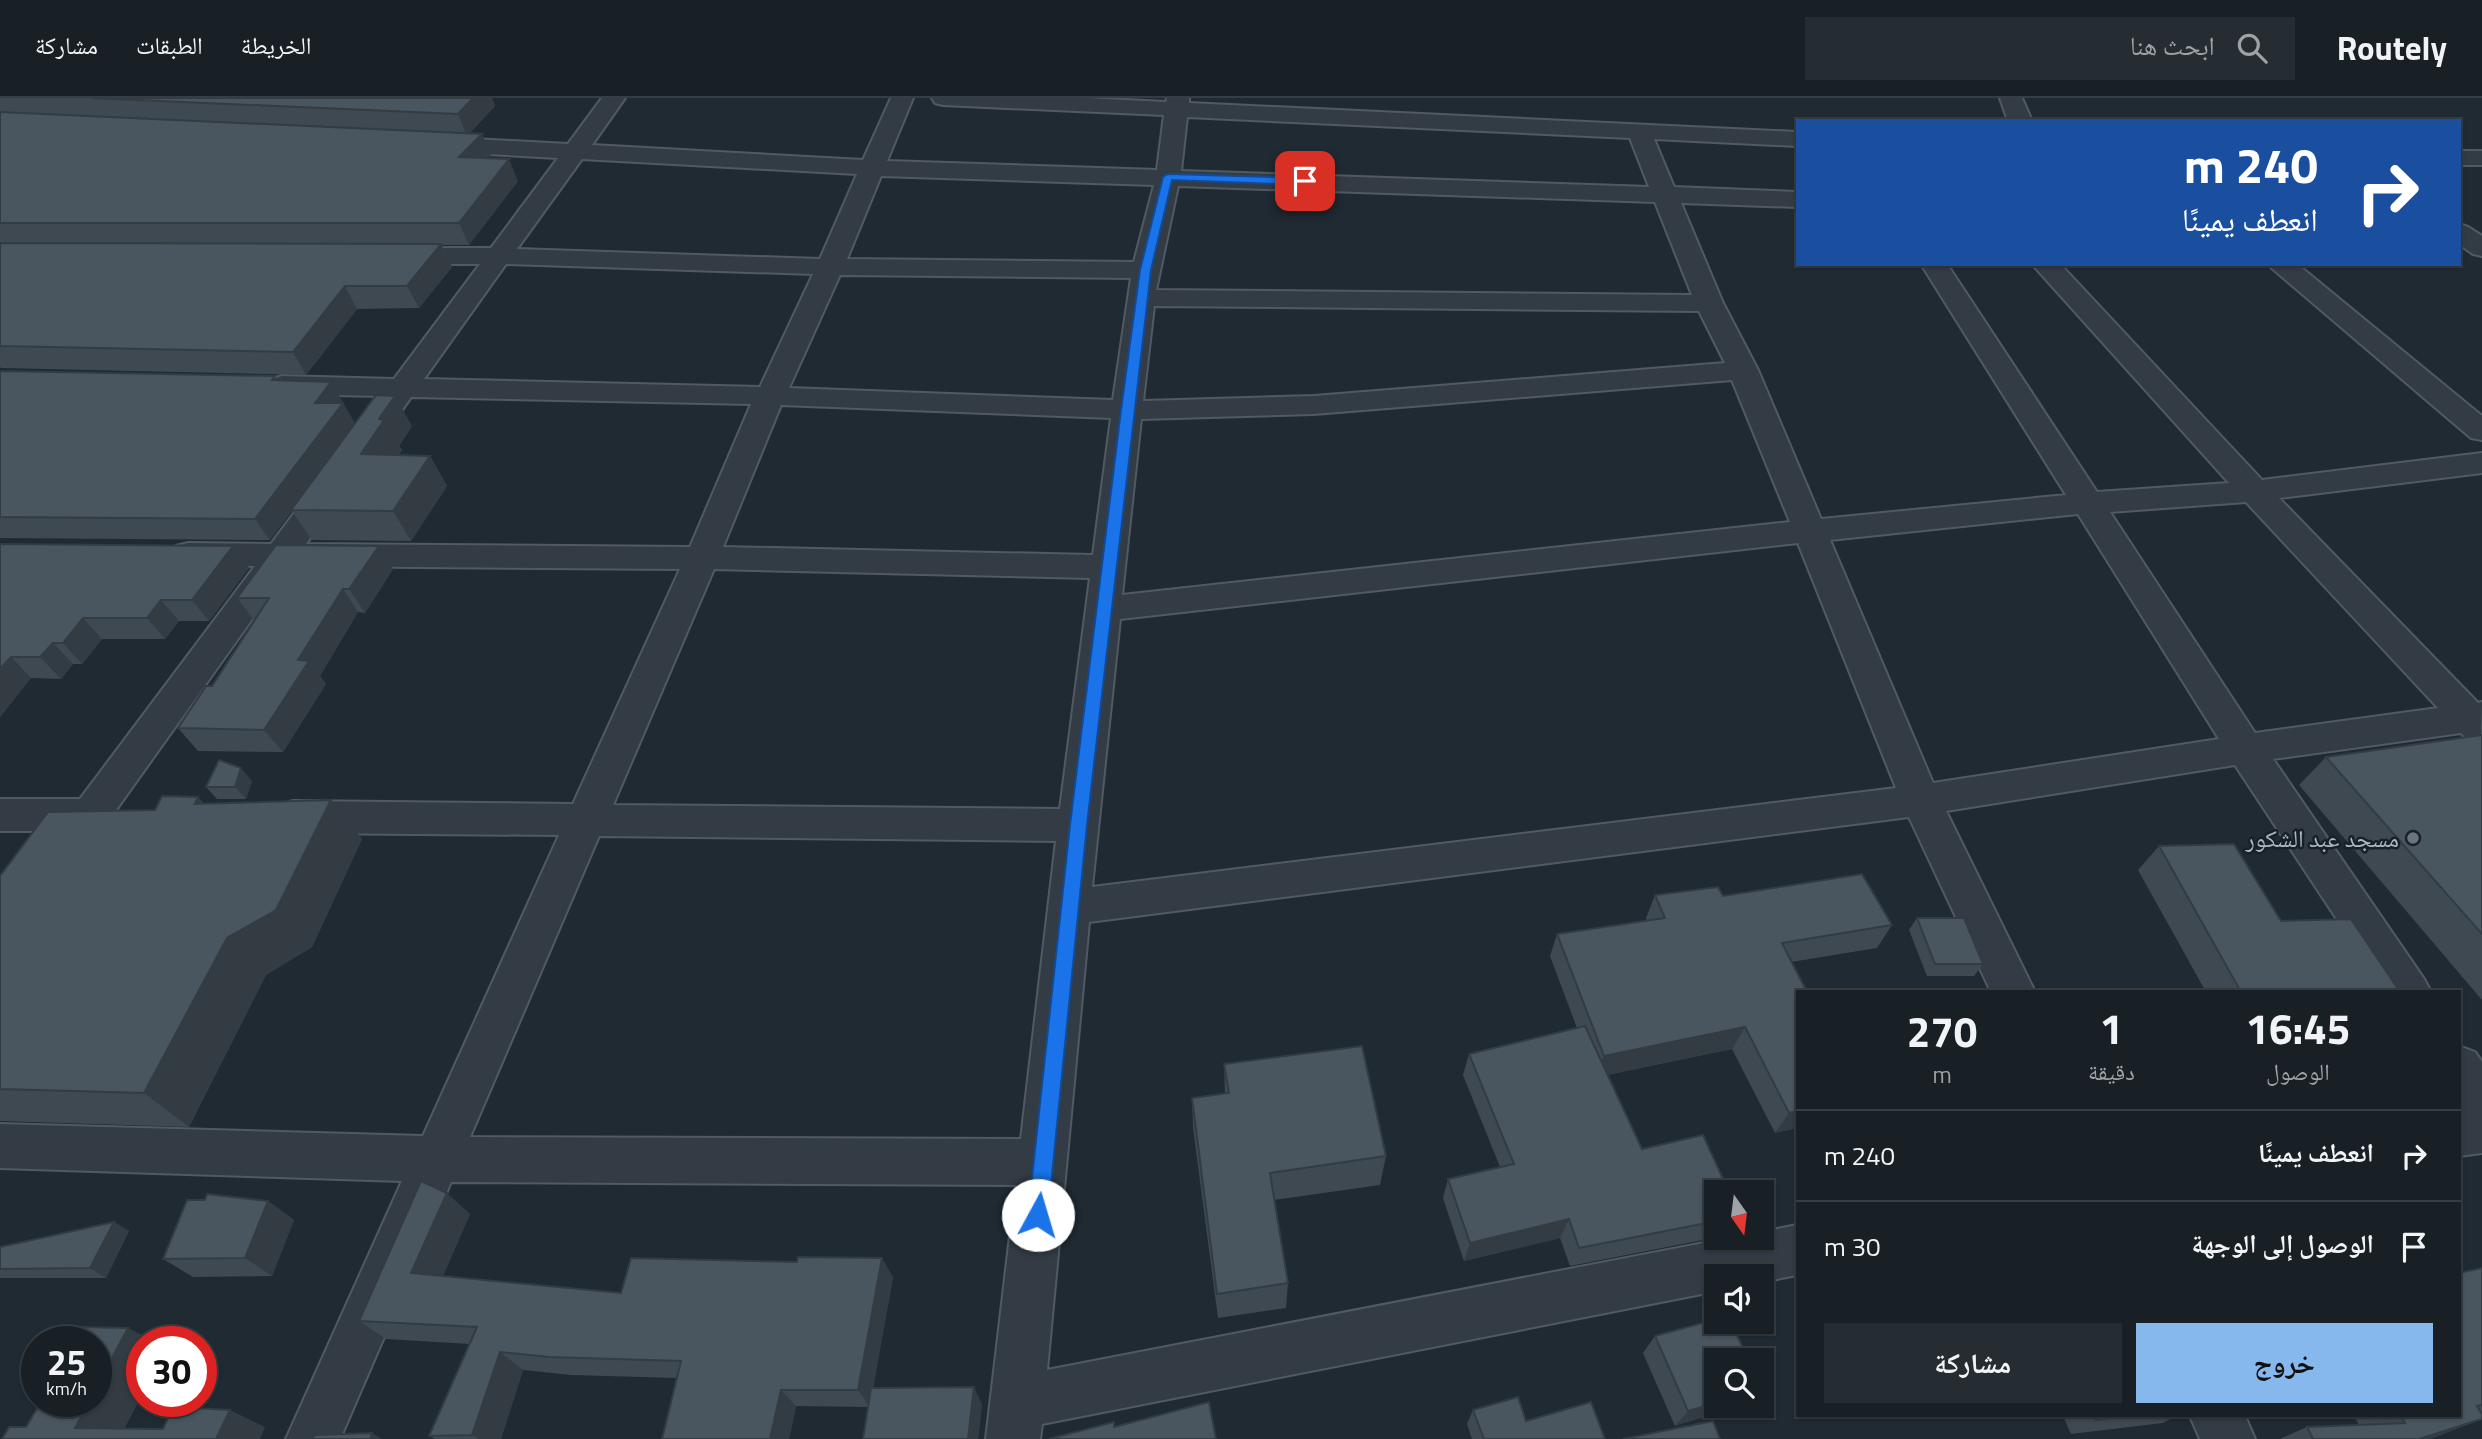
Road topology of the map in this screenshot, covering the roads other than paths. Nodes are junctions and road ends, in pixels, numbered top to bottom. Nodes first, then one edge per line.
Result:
1 (614, 98) edge
2 (902, 98) edge
3 (943, 98) edge
4 (2011, 98) edge
5 (1177, 103) edge
6 (2019, 119) edge
7 (1639, 131) junction
8 (1796, 139) edge
9 (412, 142) edge
10 (576, 150) junction
11 (2461, 158) edge
12 (2482, 158) edge
13 (873, 168) junction
14 (1168, 177) junction
15 (1662, 193) junction
16 (1796, 199) edge
17 (2461, 233) edge
18 (2482, 248) edge
19 (373, 256) edge
20 (497, 256) junction
21 (1935, 266) edge
22 (2047, 266) edge
23 (2282, 266) edge
24 (830, 267) junction
25 (1144, 284) junction
26 (1709, 303) junction
27 (1743, 370) junction
28 (251, 384) edge
29 (404, 387) junction
30 (770, 396) junction
31 (1127, 410) junction
32 (373, 428) edge
33 (2482, 431) edge
34 (351, 458) edge
35 (2482, 463) edge
36 (2254, 491) junction
37 (2089, 503) junction
38 (1809, 531) junction
39 (154, 554) edge
40 (279, 555) junction
41 (702, 558) junction
42 (1110, 567) junction
43 (1105, 609) junction
44 (2478, 721) edge
45 (2245, 749) junction
46 (1922, 800) junction
47 (92, 814) junction
48 (0, 815) edge
49 (132, 815) edge
50 (256, 816) edge
51 (584, 820) junction
52 (1078, 825) junction
53 (61, 856) edge
54 (1070, 907) junction
55 (2012, 990) edge
56 (2408, 990) edge
57 (2461, 1070) edge
58 (2482, 1101) edge
59 (2482, 1131) edge
60 (2461, 1135) edge
61 (0, 1146) edge
62 (435, 1159) junction
63 (1044, 1162) junction
64 (1796, 1250) edge
65 (2217, 1417) edge
66 (1015, 1420) edge
67 (313, 1439) edge
68 (2228, 1439) edge

1 - 10 street
2 - 13 street
3 - 5 street
4 - 6 street
5 - 7 street
5 - 14 street
7 - 8 street
7 - 15 street
9 - 10 street
10 - 13 street
10 - 20 street
11 - 12 street
13 - 14 street
13 - 24 street
14 - 15 street
14 - 25 street
15 - 16 street
15 - 26 street
17 - 18 street
19 - 20 street
20 - 24 street
20 - 29 street
21 - 37 street
22 - 36 street
23 - 33 street
24 - 25 street
24 - 30 street
25 - 26 street
25 - 31 street
26 - 27 street
27 - 31 street
27 - 38 street
28 - 29 street
29 - 30 street
29 - 32 street
30 - 31 street
30 - 41 street
31 - 42 street
34 - 40 street
35 - 36 street
36 - 37 street
36 - 44 street
37 - 38 street
37 - 45 street
38 - 43 street
38 - 46 street
39 - 40 street
40 - 41 street
40 - 47 street
41 - 42 street
41 - 51 street
42 - 43 street
43 - 52 street
44 - 45 street
45 - 46 street
45 - 56 street
46 - 54 street
46 - 55 street
47 - 48 street
47 - 49 street
47 - 53 street
50 - 51 street
51 - 52 street
51 - 62 street
52 - 54 street
54 - 63 street
57 - 58 street
59 - 60 street
61 - 62 street
62 - 63 street
62 - 67 street
63 - 66 street
64 - 66 street
65 - 68 street

